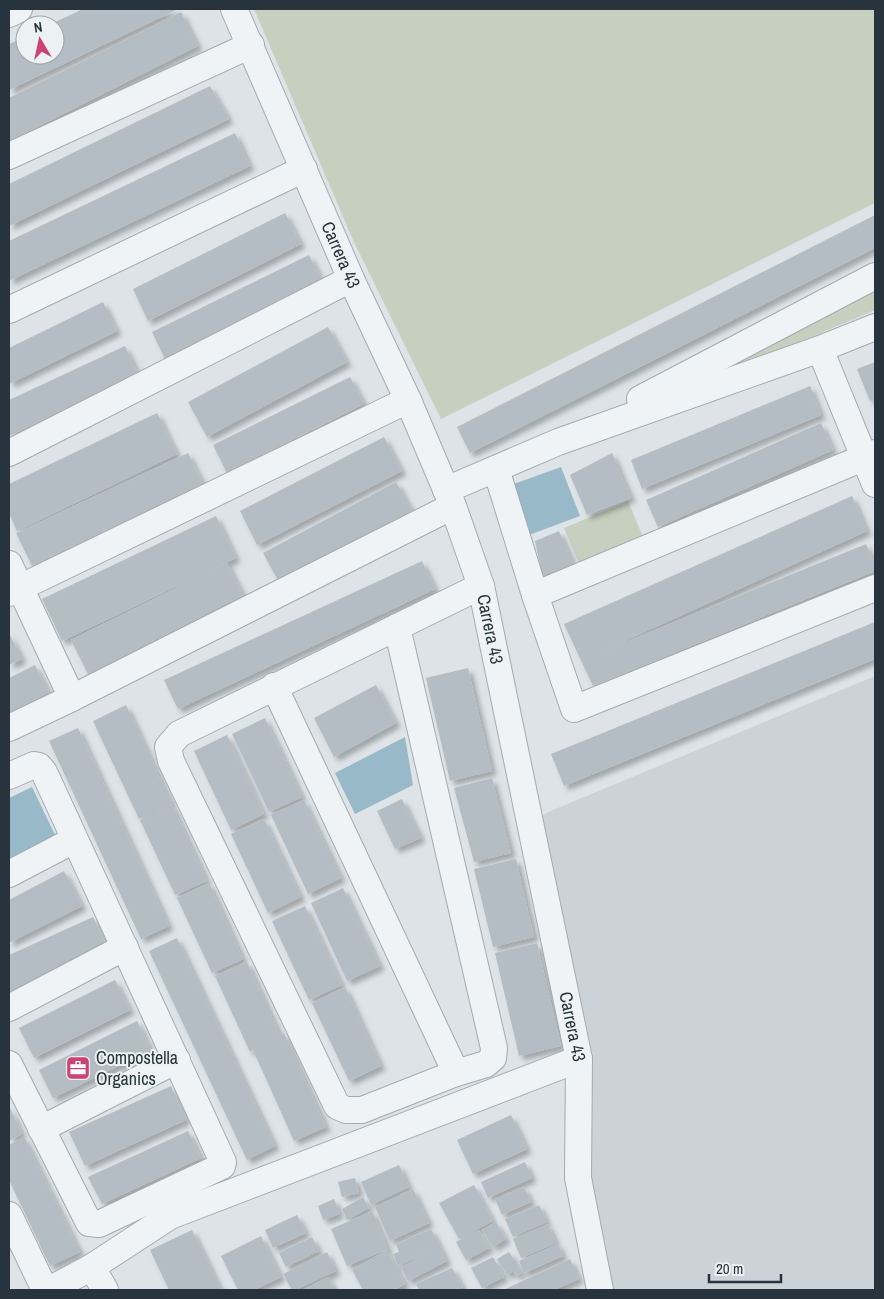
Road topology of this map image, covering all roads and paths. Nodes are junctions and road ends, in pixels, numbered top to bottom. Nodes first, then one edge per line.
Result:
1 (19, 9) edge
2 (234, 9) edge
3 (9, 14) edge
4 (251, 45) junction
5 (9, 156) edge
6 (304, 169) junction
7 (875, 276) edge
8 (351, 280) junction
9 (9, 310) edge
10 (875, 327) edge
11 (820, 350) junction
12 (408, 400) junction
13 (558, 442) junction
14 (9, 453) edge
15 (870, 455) edge
16 (496, 468) junction
17 (875, 484) edge
18 (449, 498) junction
19 (9, 564) edge
20 (481, 586) junction
21 (875, 588) edge
22 (14, 591) edge
23 (535, 595) junction
24 (397, 627) junction
25 (274, 686) junction
26 (72, 698) junction
27 (9, 728) edge
28 (9, 776) edge
29 (74, 840) junction
30 (9, 874) edge
31 (125, 947) junction
32 (9, 1008) edge
33 (579, 1059) junction
34 (177, 1060) junction
35 (9, 1064) edge
36 (456, 1073) junction
37 (42, 1129) junction
38 (9, 1216) edge
39 (92, 1267) junction
40 (45, 1290) edge
41 (49, 1290) edge
42 (105, 1290) edge
43 (600, 1290) edge

1 - 3 street
2 - 4 street, Carrera 43
4 - 5 street
4 - 6 street, Carrera 43
6 - 8 street, Carrera 43
6 - 9 street
7 - 13 street
8 - 12 street, Carrera 43
8 - 14 street
10 - 11 street
11 - 13 street
11 - 15 street
12 - 18 street, Carrera 43
12 - 22 street
13 - 16 street
15 - 17 street
15 - 23 street
16 - 18 street
16 - 23 street
18 - 20 street, Carrera 43
18 - 26 street
19 - 22 street
20 - 24 street
20 - 33 street, Carrera 43
21 - 23 street
22 - 26 street
24 - 25 street
24 - 36 street
25 - 36 street
25 - 36 street
26 - 27 street
28 - 29 street
29 - 30 street
29 - 31 street
31 - 32 street
31 - 34 street
33 - 39 street
33 - 43 street, Carrera 43
34 - 37 street
34 - 37 street
35 - 37 street
38 - 40 street
39 - 41 street
39 - 42 street

